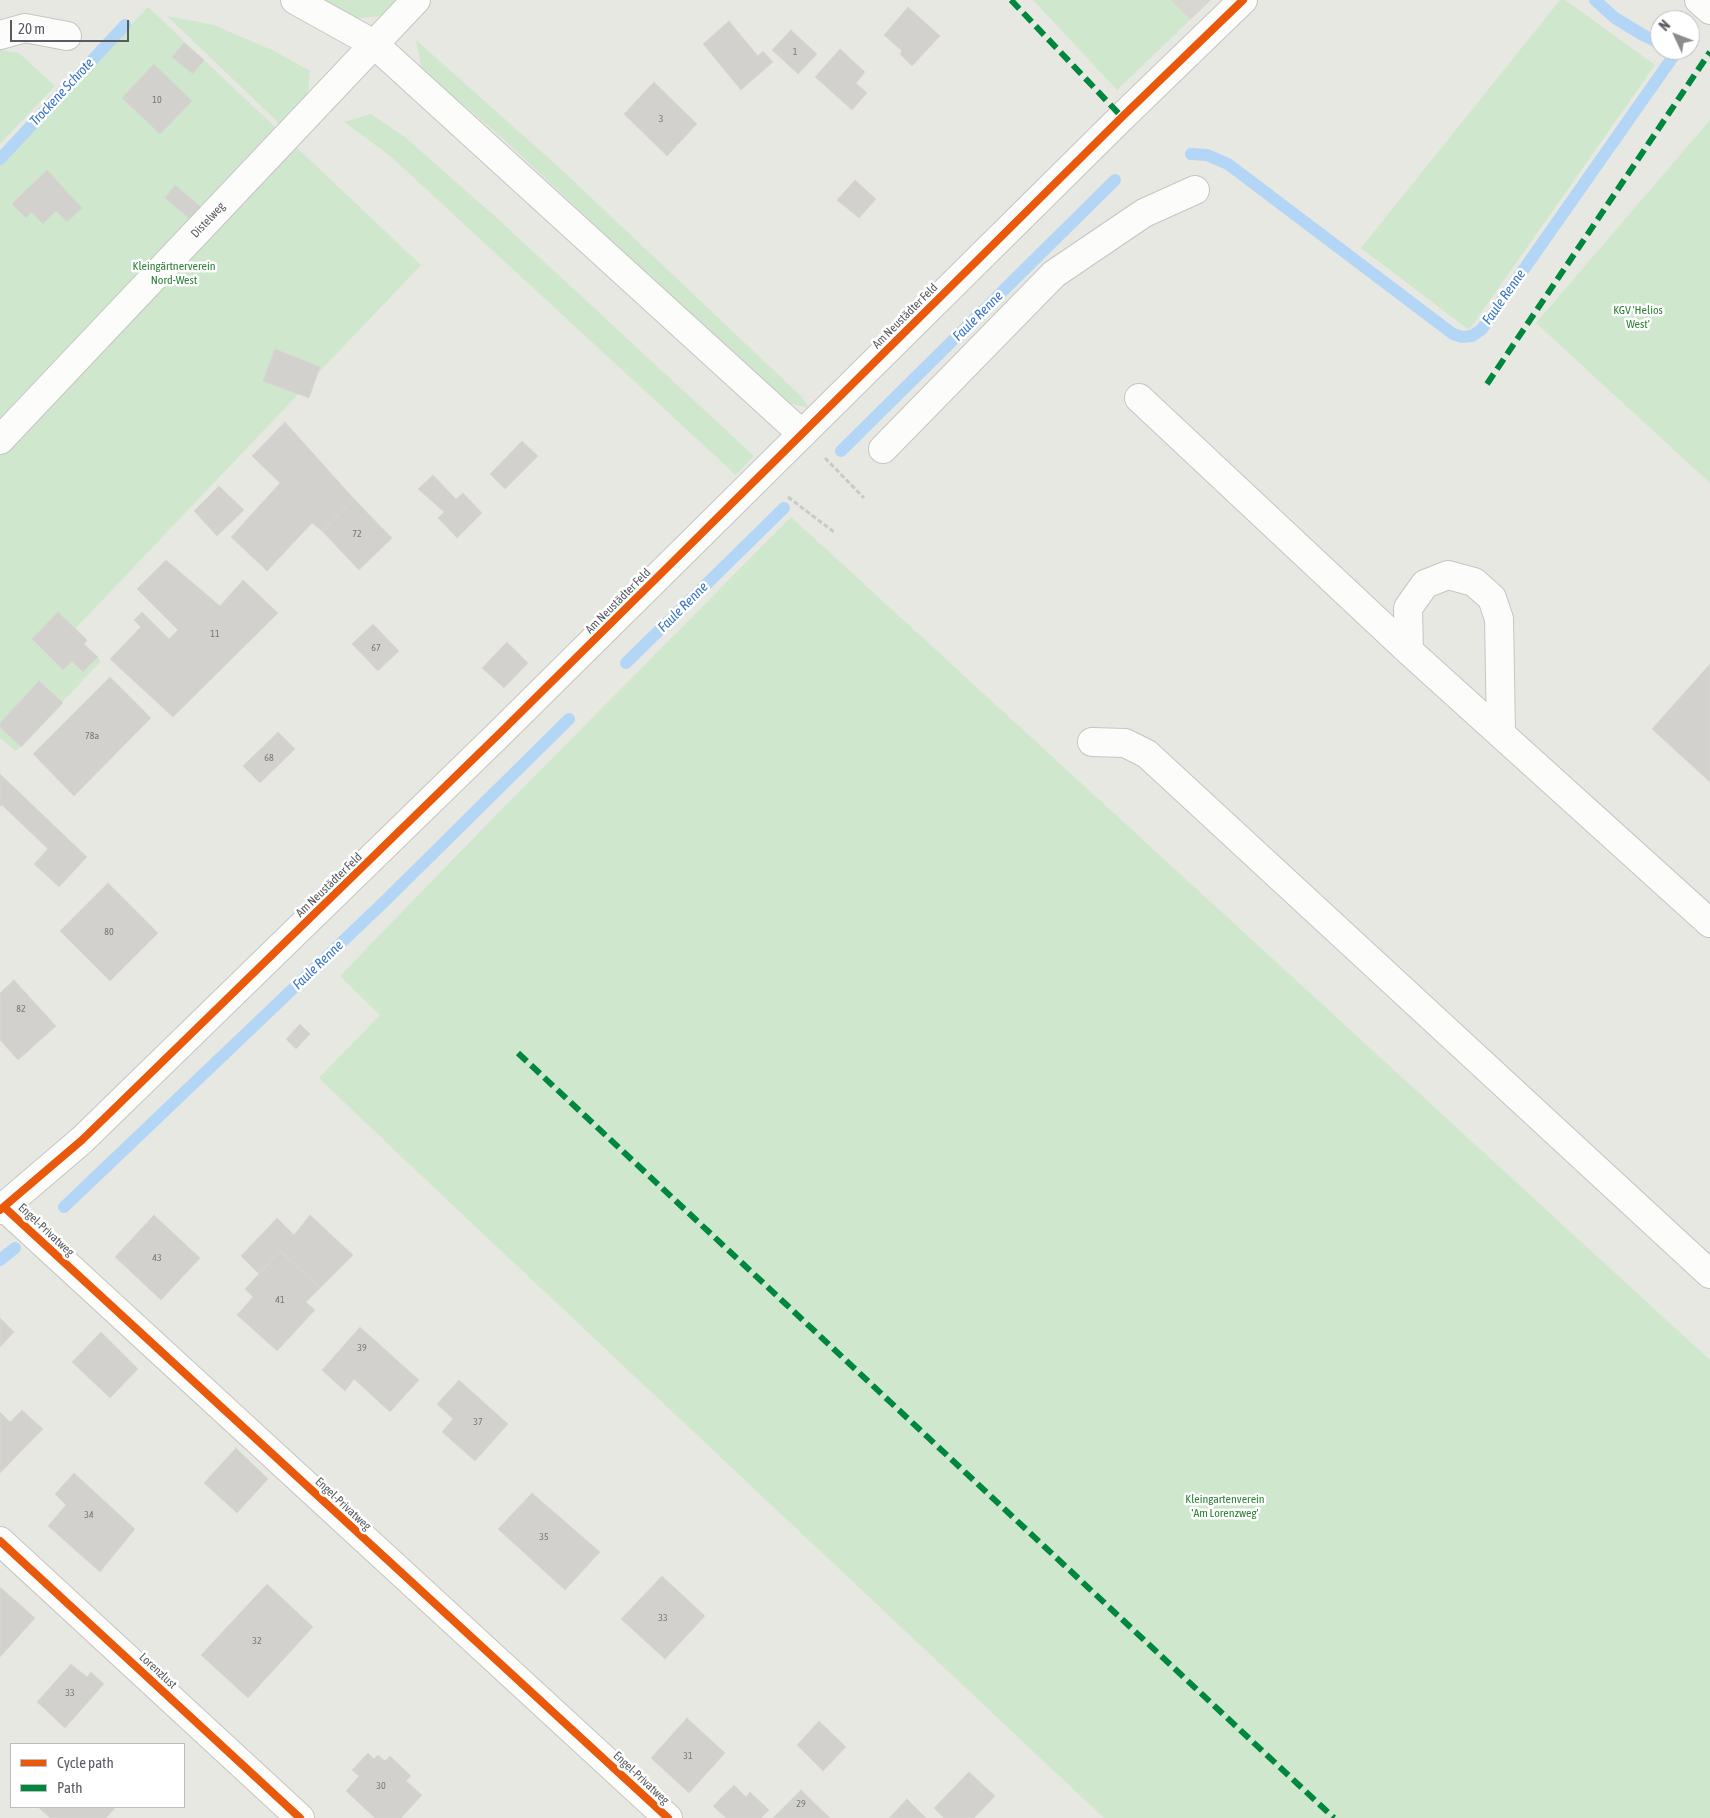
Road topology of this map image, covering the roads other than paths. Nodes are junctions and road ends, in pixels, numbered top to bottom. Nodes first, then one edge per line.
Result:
1 (295, 0) edge
2 (416, 0) edge
3 (1243, 0) edge
4 (1699, 0) edge
5 (1710, 10) edge
6 (0, 35) edge
7 (66, 36) dead end
8 (374, 44) junction
9 (1195, 190) dead end
10 (1140, 398) dead end
11 (802, 434) junction
12 (0, 440) edge
13 (883, 449) dead end
14 (1409, 651) junction
15 (1501, 732) junction
16 (1092, 742) dead end
17 (1710, 922) edge
18 (2, 1208) edge
19 (1710, 1274) edge
20 (0, 1542) edge
21 (300, 1818) edge
22 (668, 1818) edge

1 - 8 street
2 - 8 street, Distelweg
3 - 11 street, Am Neustädter Feld
4 - 5 street
6 - 7 street
8 - 11 street
8 - 12 street, Distelweg
9 - 13 street
10 - 14 street
11 - 18 street, Am Neustädter Feld
14 - 15 street
14 - 15 street
15 - 17 street
16 - 19 street
18 - 22 street, Engel-Privatweg
20 - 21 street, Lorenzlust

